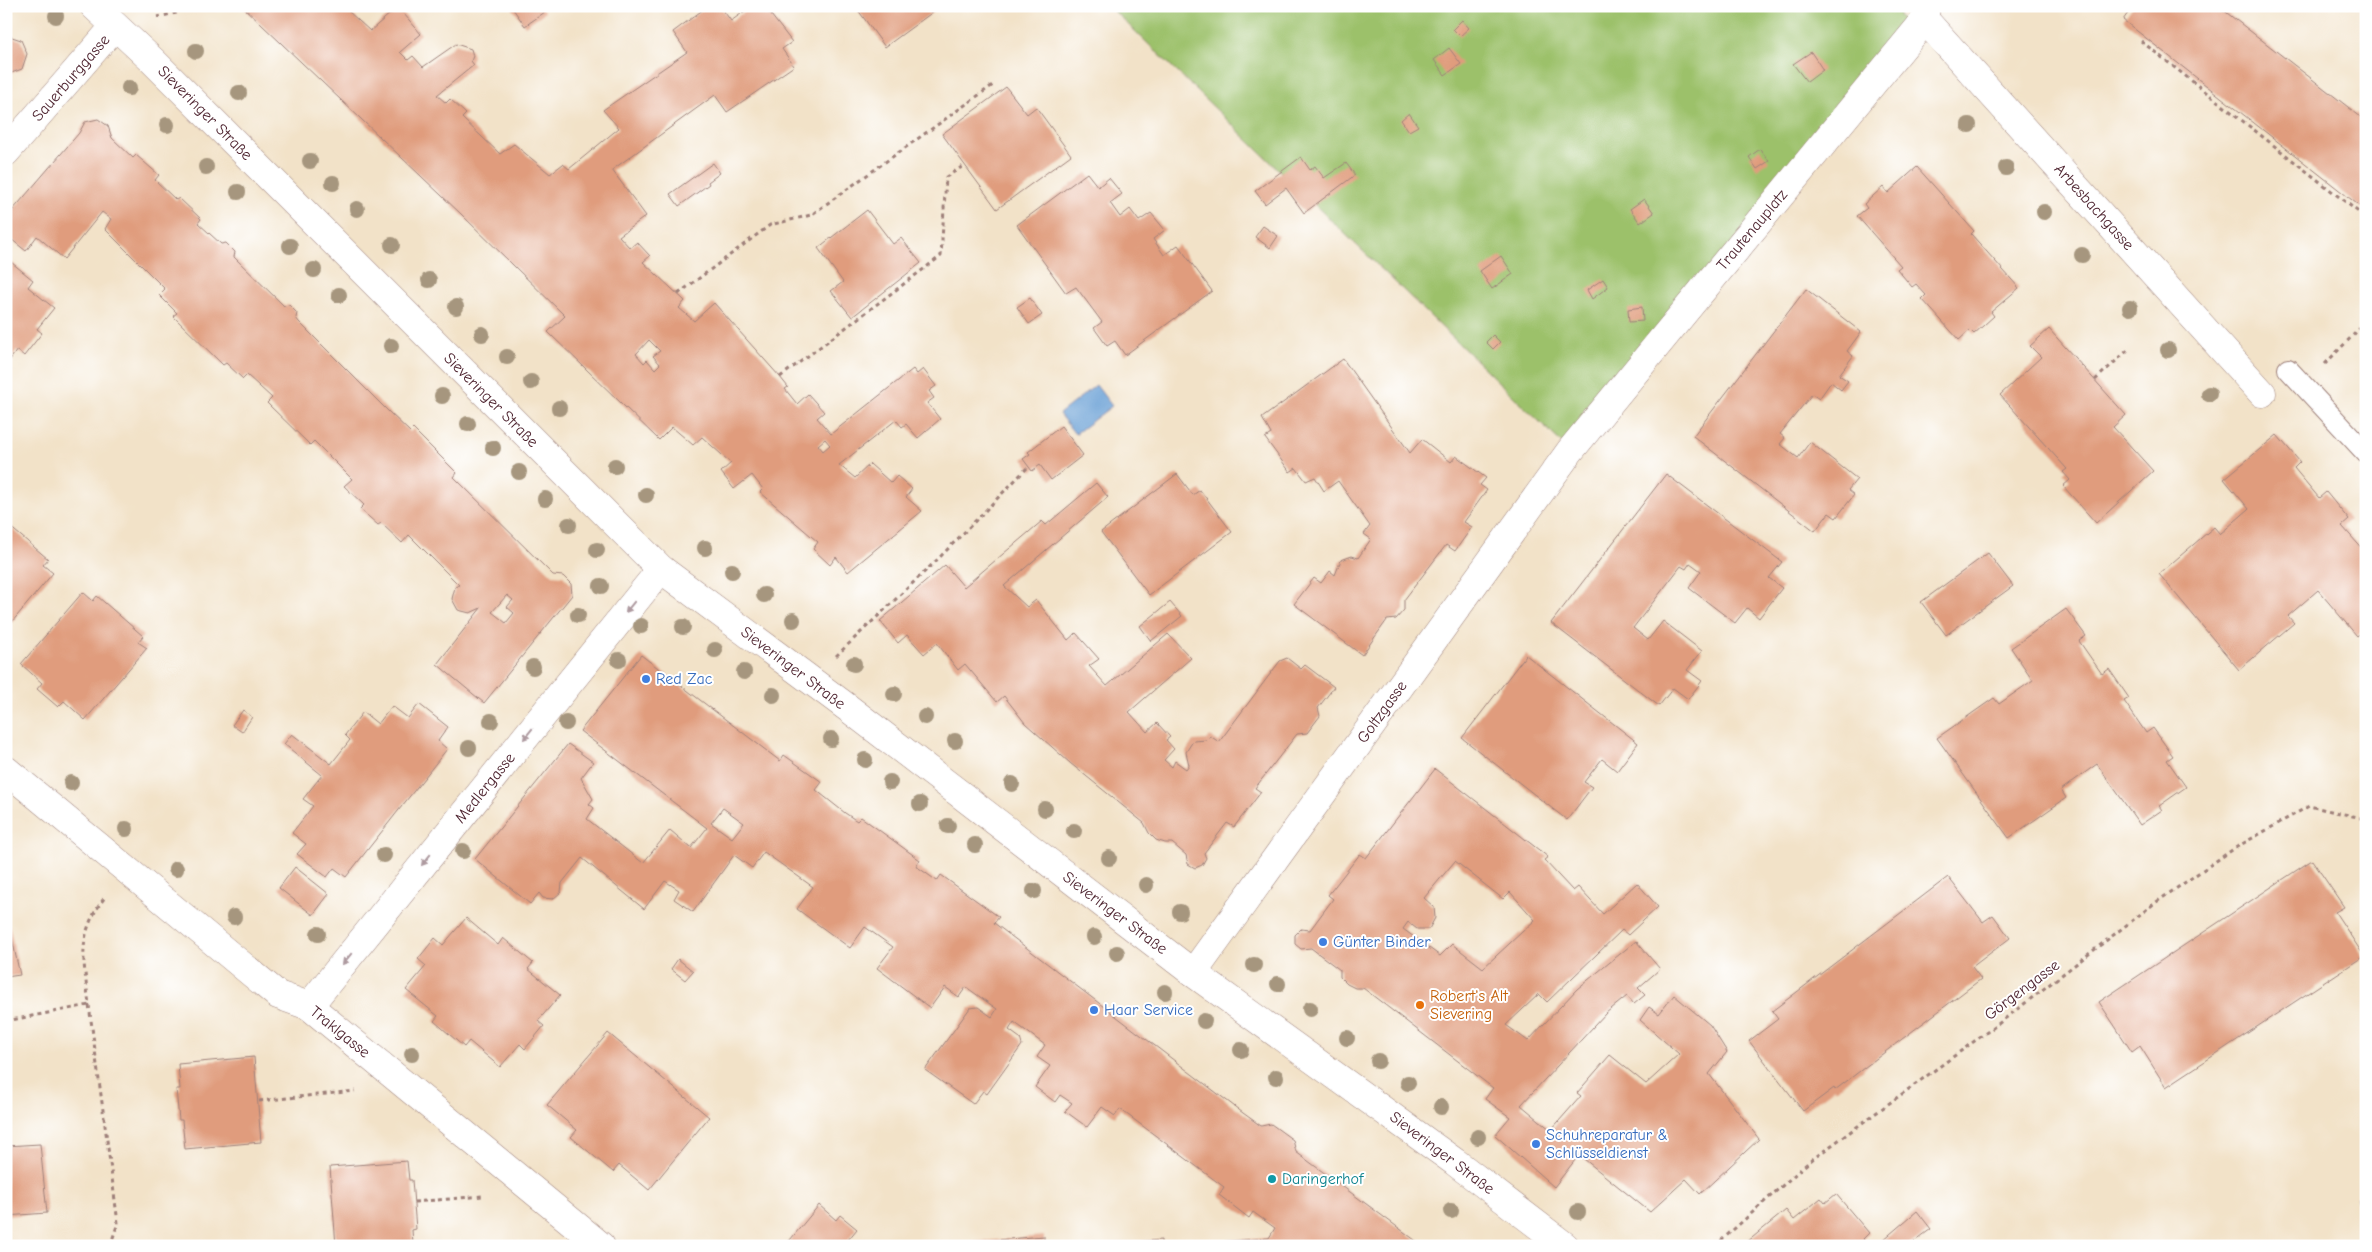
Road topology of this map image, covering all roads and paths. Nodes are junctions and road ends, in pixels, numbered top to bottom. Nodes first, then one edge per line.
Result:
1 (94, 6) edge
2 (1925, 13) edge
3 (115, 26) junction
4 (2141, 40) dead end
5 (994, 85) dead end
6 (6, 152) edge
7 (965, 165) dead end
8 (2366, 218) edge
9 (678, 294) dead end
10 (2366, 322) edge
11 (2128, 350) dead end
12 (2288, 369) dead end
13 (780, 377) dead end
14 (2095, 380) dead end
15 (2303, 386) junction
16 (2262, 393) dead end
17 (1570, 451) joint
18 (2366, 453) edge
19 (1028, 466) dead end
20 (661, 569) junction
21 (810, 680) junction
22 (6, 770) edge
23 (2366, 820) edge
24 (127, 870) junction
25 (1193, 973) junction
26 (89, 1005) junction
27 (309, 1006) junction
28 (6, 1021) edge
29 (405, 1085) junction
30 (258, 1101) dead end
31 (535, 1191) junction
32 (414, 1202) dead end
33 (110, 1246) edge
34 (601, 1246) edge
35 (1565, 1246) edge
36 (1715, 1246) edge

1 - 3 street, Sieveringer Straße
2 - 16 street, Arbesbachgasse
2 - 17 street, Trautenauplatz
3 - 6 street, Sauerburggasse
3 - 20 street, Sieveringer Straße
4 - 8 path
5 - 9 path
7 - 13 path
10 - 15 path
11 - 14 path
12 - 15 lane
15 - 18 lane
17 - 25 street, Goltzgasse
19 - 21 path
20 - 21 street, Sieveringer Straße
20 -> 27 street, Medlergasse
21 - 25 street, Sieveringer Straße
22 - 24 street, Traklgasse
23 - 36 path, Görgengasse
24 - 26 path
24 - 27 street, Traklgasse
25 - 35 street, Sieveringer Straße
26 - 28 path
26 - 33 path
27 - 29 street, Traklgasse
29 - 30 path
29 - 31 street, Traklgasse
31 - 32 path
31 - 34 street, Traklgasse

